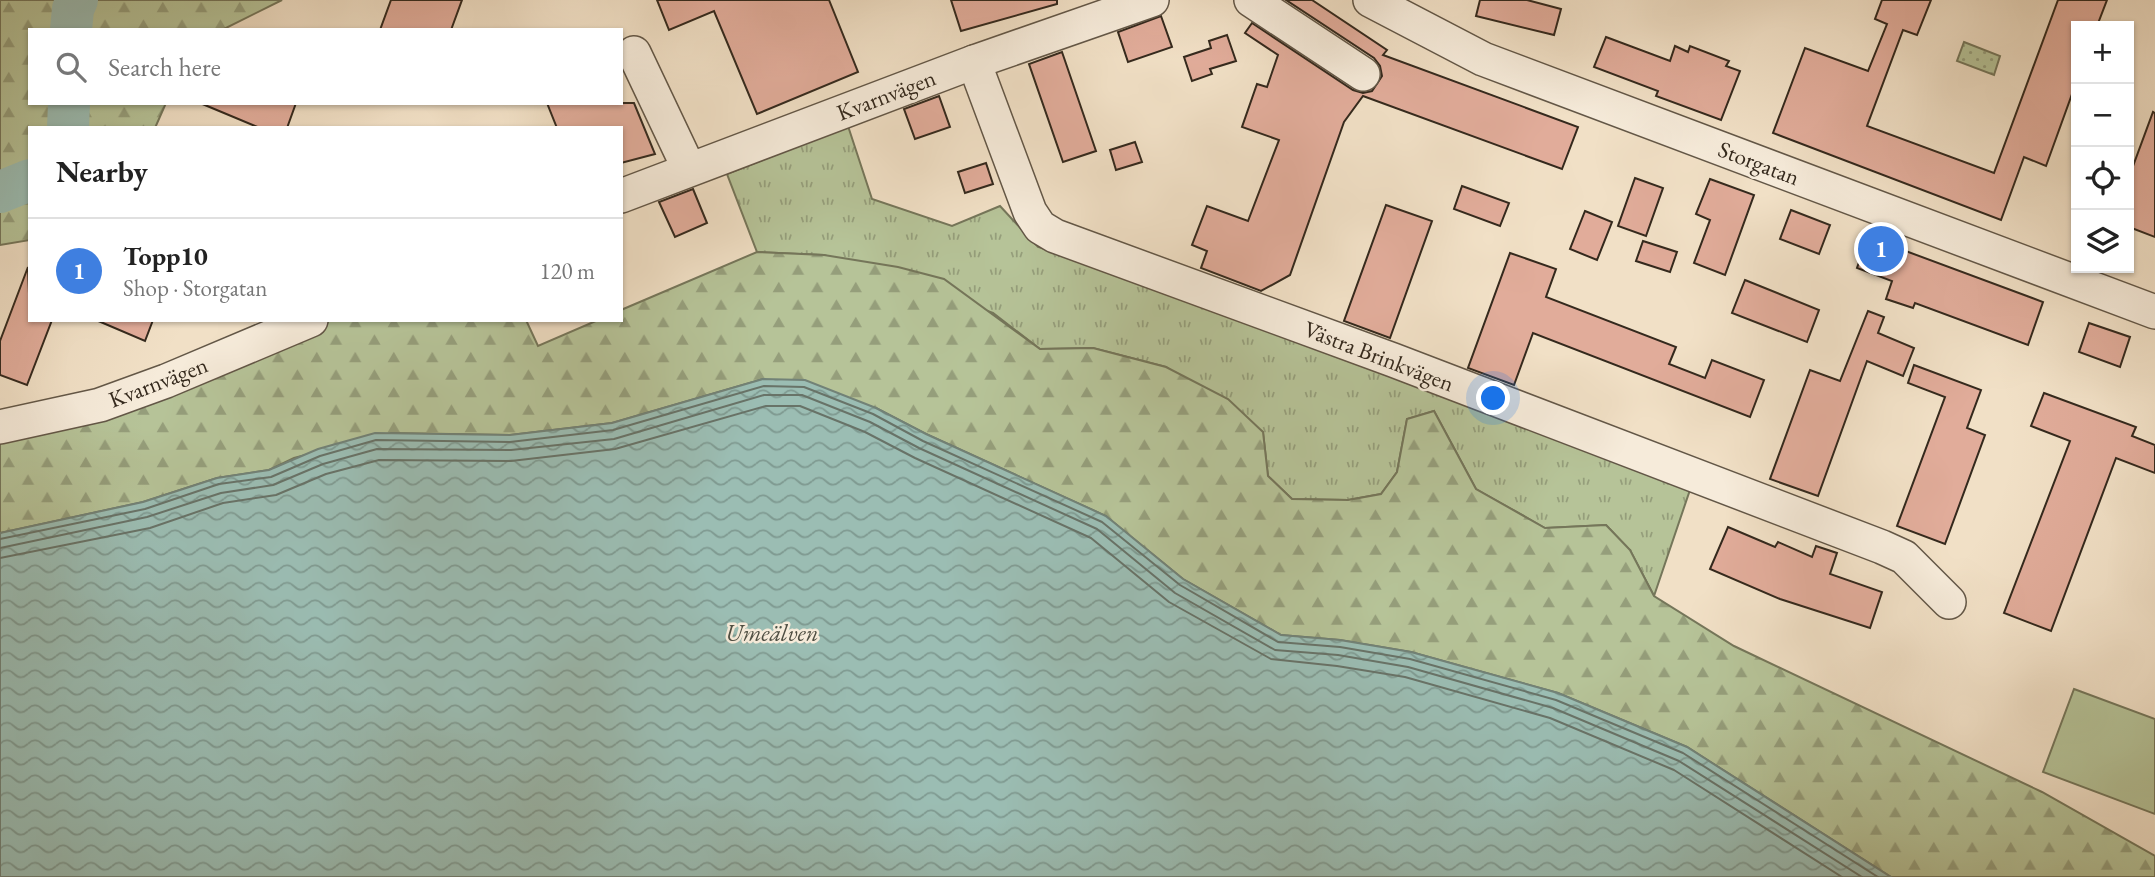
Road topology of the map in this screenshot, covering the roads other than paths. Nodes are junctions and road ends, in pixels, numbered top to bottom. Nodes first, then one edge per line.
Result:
1 (1152, 0) edge
2 (1251, 0) edge
3 (1370, 0) edge
4 (634, 54) dead end
5 (974, 62) junction
6 (1363, 74) dead end
7 (689, 169) junction
8 (623, 195) edge
9 (2155, 312) edge
10 (306, 322) edge
11 (0, 427) edge
12 (1949, 602) dead end

1 - 5 street, Kvarnvägen
2 - 6 street
3 - 9 street, Storgatan
4 - 7 street
5 - 7 street, Kvarnvägen
5 - 12 street, Västra Brinkvägen
7 - 8 street, Kvarnvägen
10 - 11 street, Kvarnvägen

